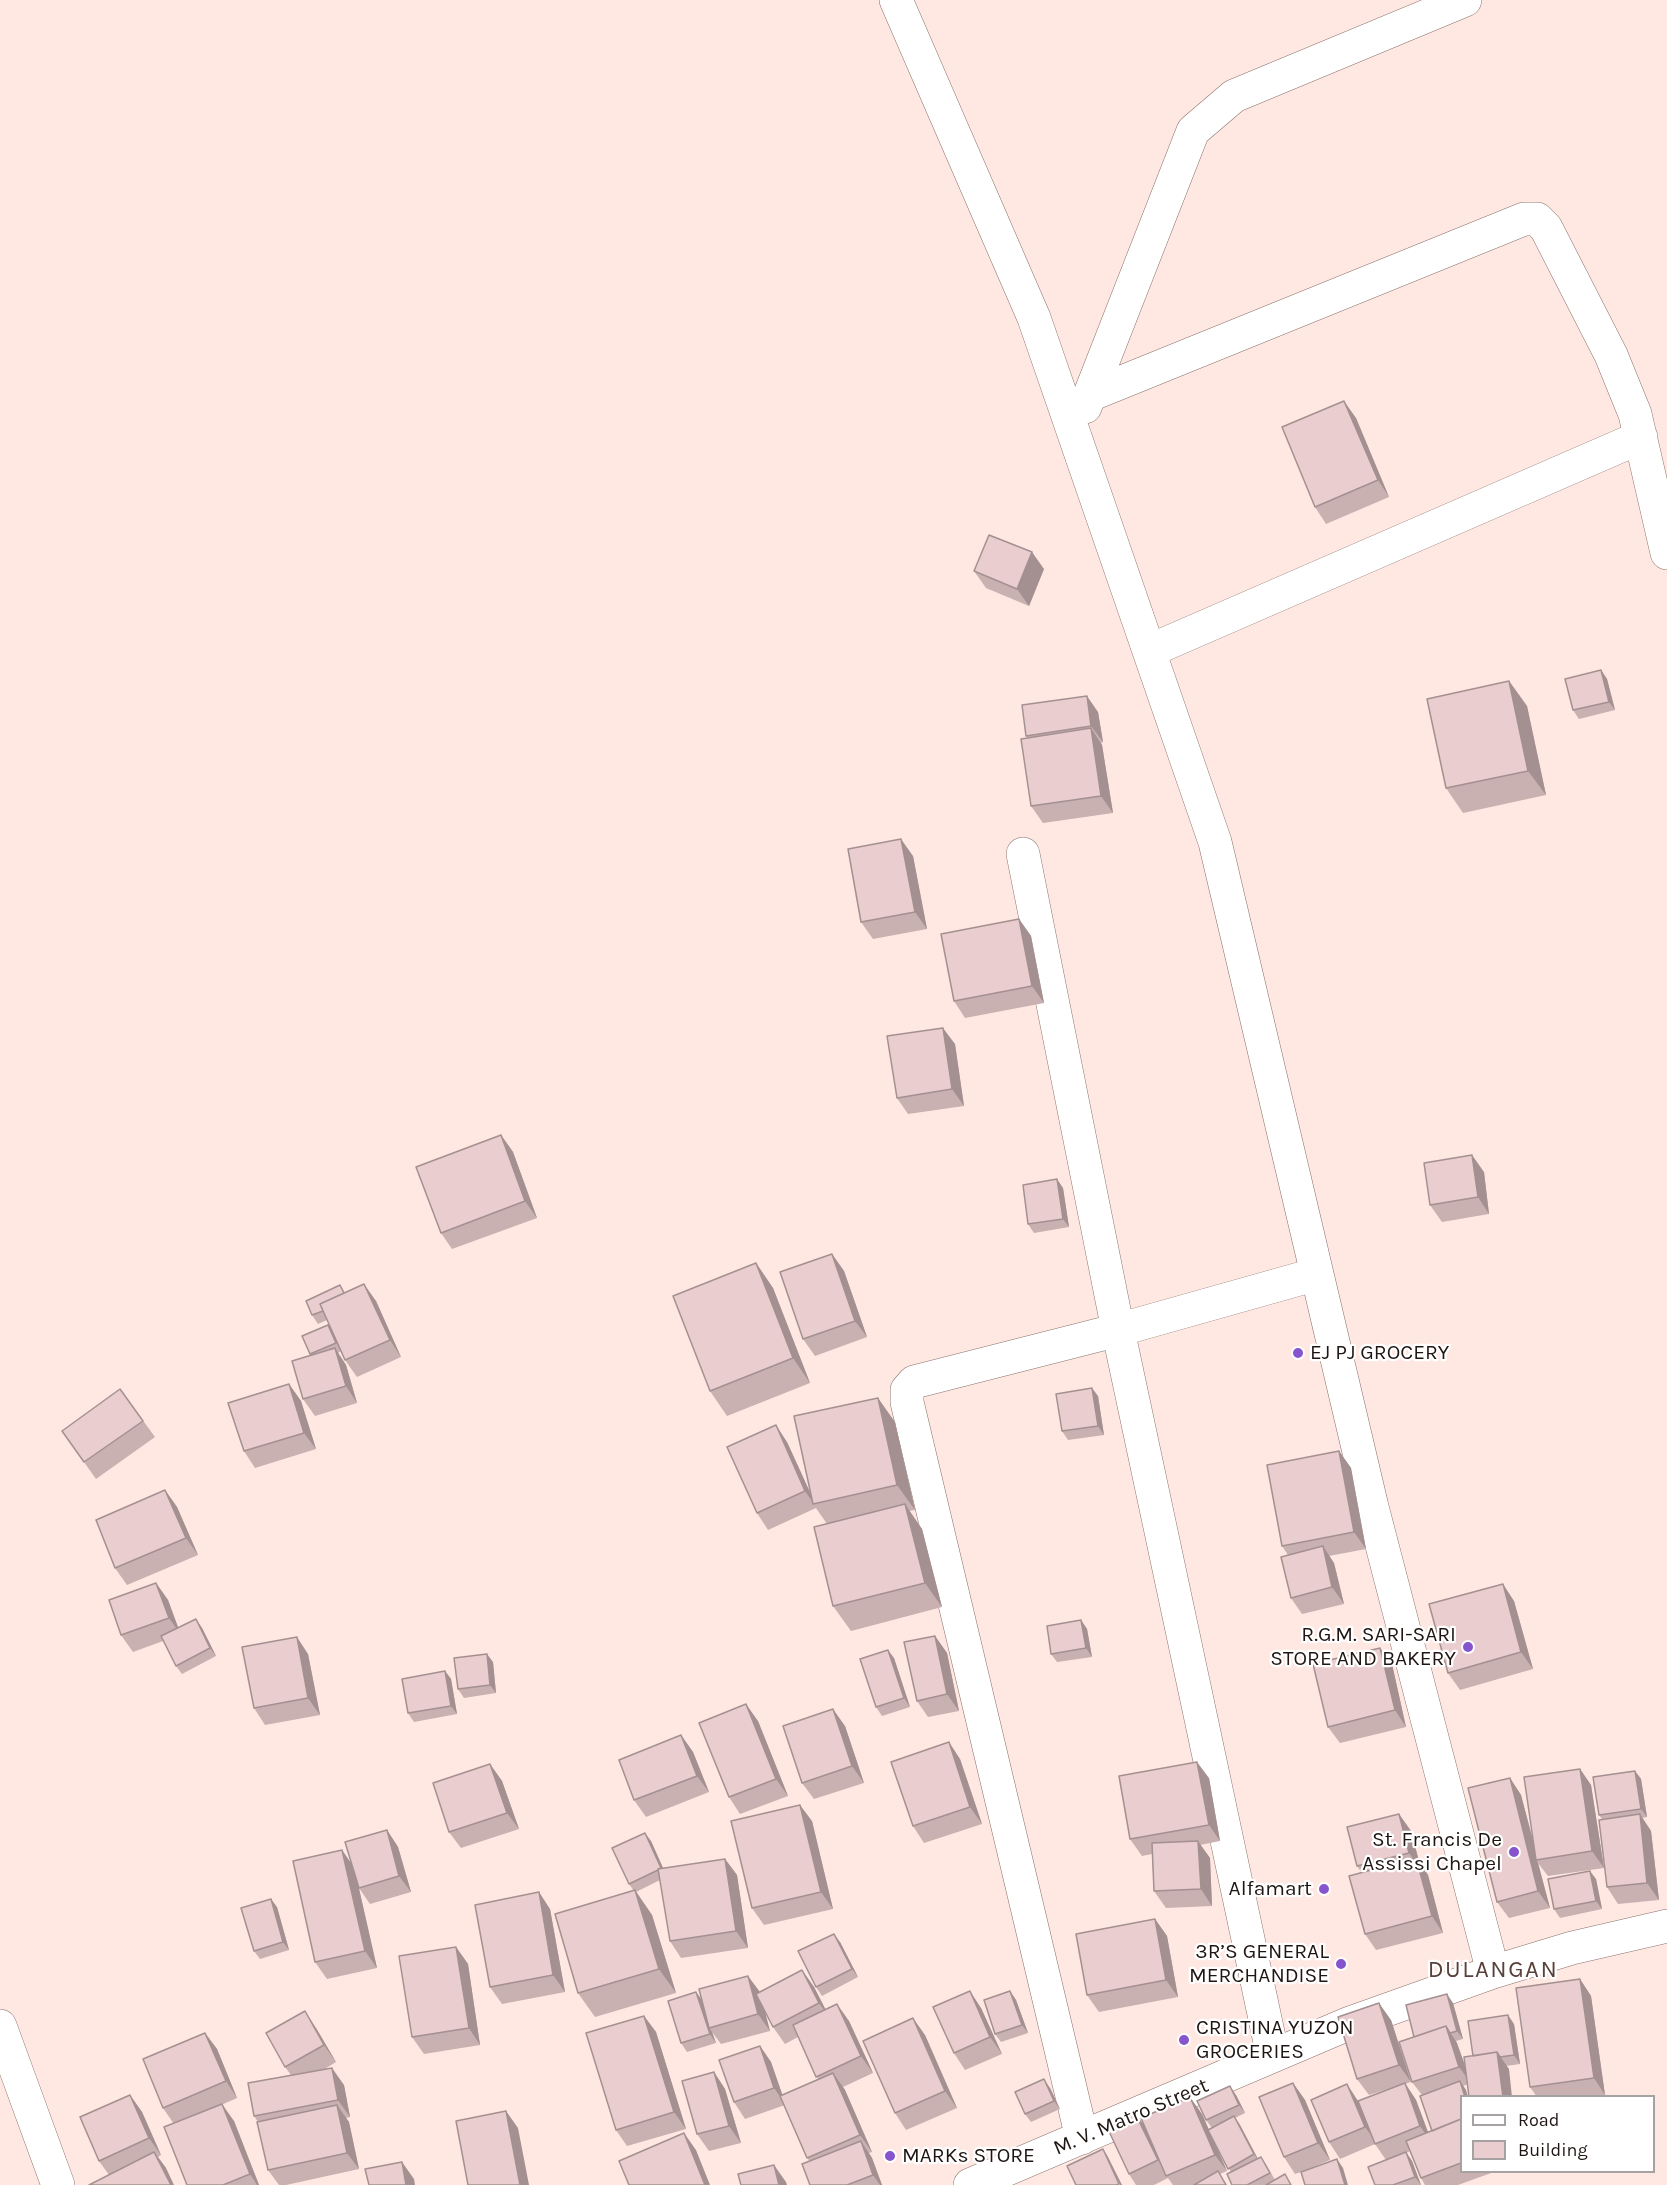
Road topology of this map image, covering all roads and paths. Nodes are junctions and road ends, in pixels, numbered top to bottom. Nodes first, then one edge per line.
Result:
1 (896, 0) edge
2 (1465, 0) edge
3 (1090, 395) junction
4 (1074, 433) junction
5 (1641, 437) junction
6 (1667, 554) edge
7 (1149, 651) junction
8 (1023, 854) dead end
9 (1317, 1274) junction
10 (1118, 1330) junction
11 (1667, 1926) edge
12 (1493, 1972) junction
13 (0, 2026) edge
14 (1273, 2056) junction
15 (1082, 2138) junction
16 (58, 2185) edge
17 (970, 2185) edge

1 - 4 street
2 - 3 street
3 - 4 street
3 - 5 street
4 - 7 street
5 - 6 street
5 - 7 street
7 - 9 street
8 - 10 street
9 - 10 street
9 - 12 street
10 - 14 street
10 - 15 street
11 - 12 street, M. V. Matro Street
12 - 14 street, M. V. Matro Street
13 - 16 street
14 - 15 street, M. V. Matro Street
15 - 17 street, M. V. Matro Street

